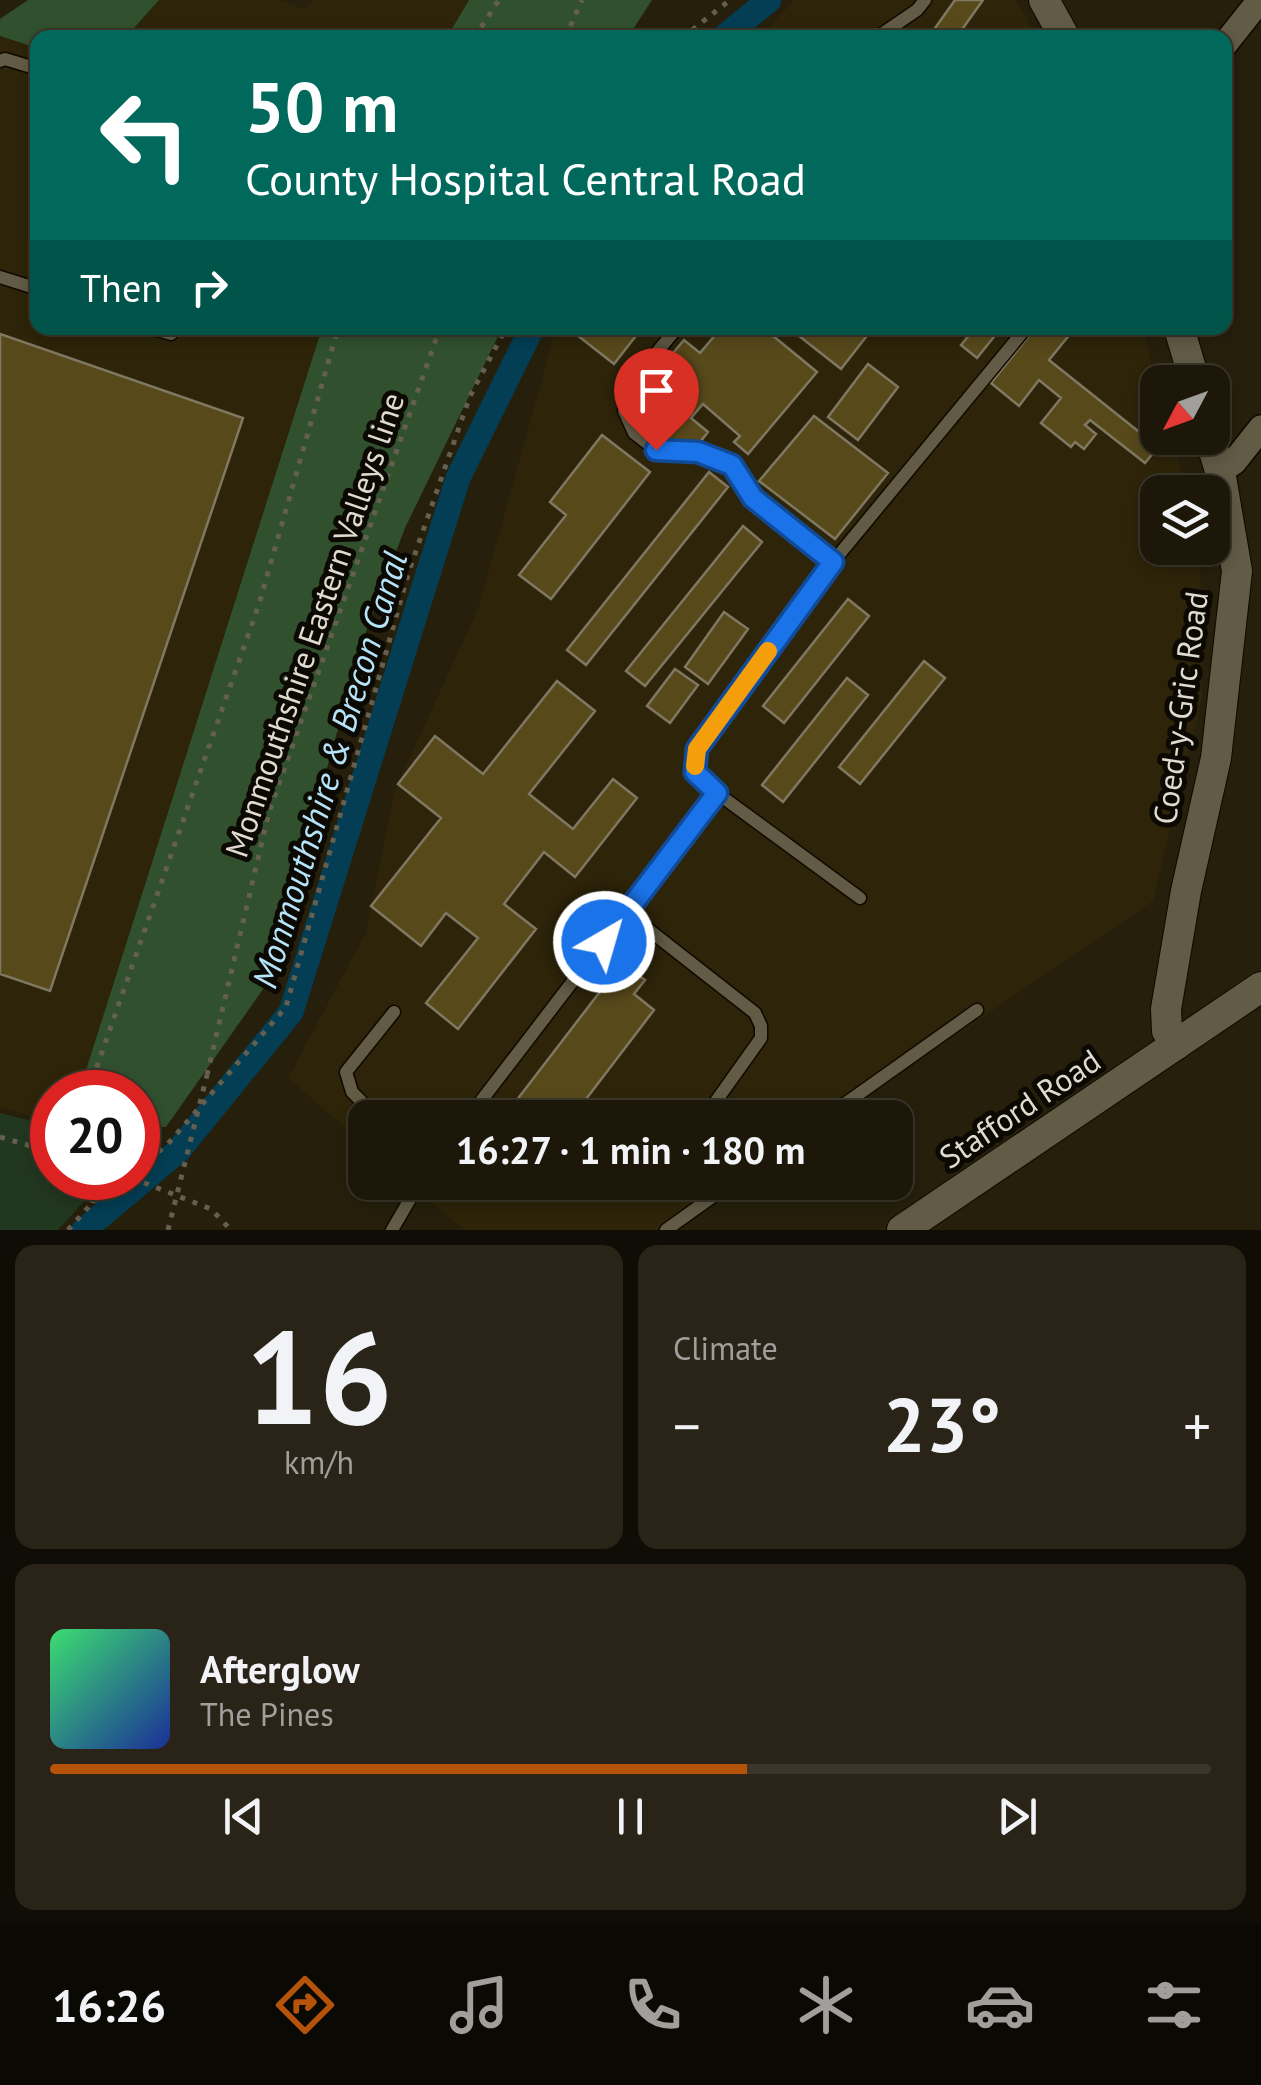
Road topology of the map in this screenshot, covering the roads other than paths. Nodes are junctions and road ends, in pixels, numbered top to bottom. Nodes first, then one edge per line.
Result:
1 (925, 0) edge
2 (1044, 0) edge
3 (1260, 0) edge
4 (887, 30) edge
5 (1061, 30) edge
6 (1232, 35) edge
7 (0, 62) edge
8 (30, 66) edge
9 (0, 277) edge
10 (30, 286) edge
11 (671, 335) edge
12 (1020, 335) edge
13 (1181, 335) edge
14 (1190, 365) edge
15 (1261, 428) edge
16 (1215, 455) edge
17 (1220, 470) junction
18 (833, 562) junction
19 (717, 793) junction
20 (860, 898) dead end
21 (626, 912) junction
22 (1261, 987) edge
23 (977, 1010) dead end
24 (394, 1012) dead end
25 (1176, 1045) junction
26 (360, 1100) edge
27 (482, 1100) edge
28 (717, 1100) edge
29 (850, 1100) edge
30 (410, 1200) edge
31 (708, 1200) edge
32 (392, 1230) edge
33 (666, 1230) edge
34 (902, 1230) edge

1 - 4 lane
2 - 5 street
3 - 6 street
7 - 8 lane
9 - 10 lane
11 - 18 lane
12 - 18 lane
13 - 14 street
15 - 17 street
16 - 17 street, Coed-y-Gric Road
17 - 25 street, Coed-y-Gric Road
18 - 19 lane
19 - 20 lane
19 - 21 lane
21 - 27 lane
21 - 28 lane
22 - 25 street, Stafford Road
23 - 29 lane
24 - 26 lane
25 - 34 street, Stafford Road
30 - 32 lane
31 - 33 lane

